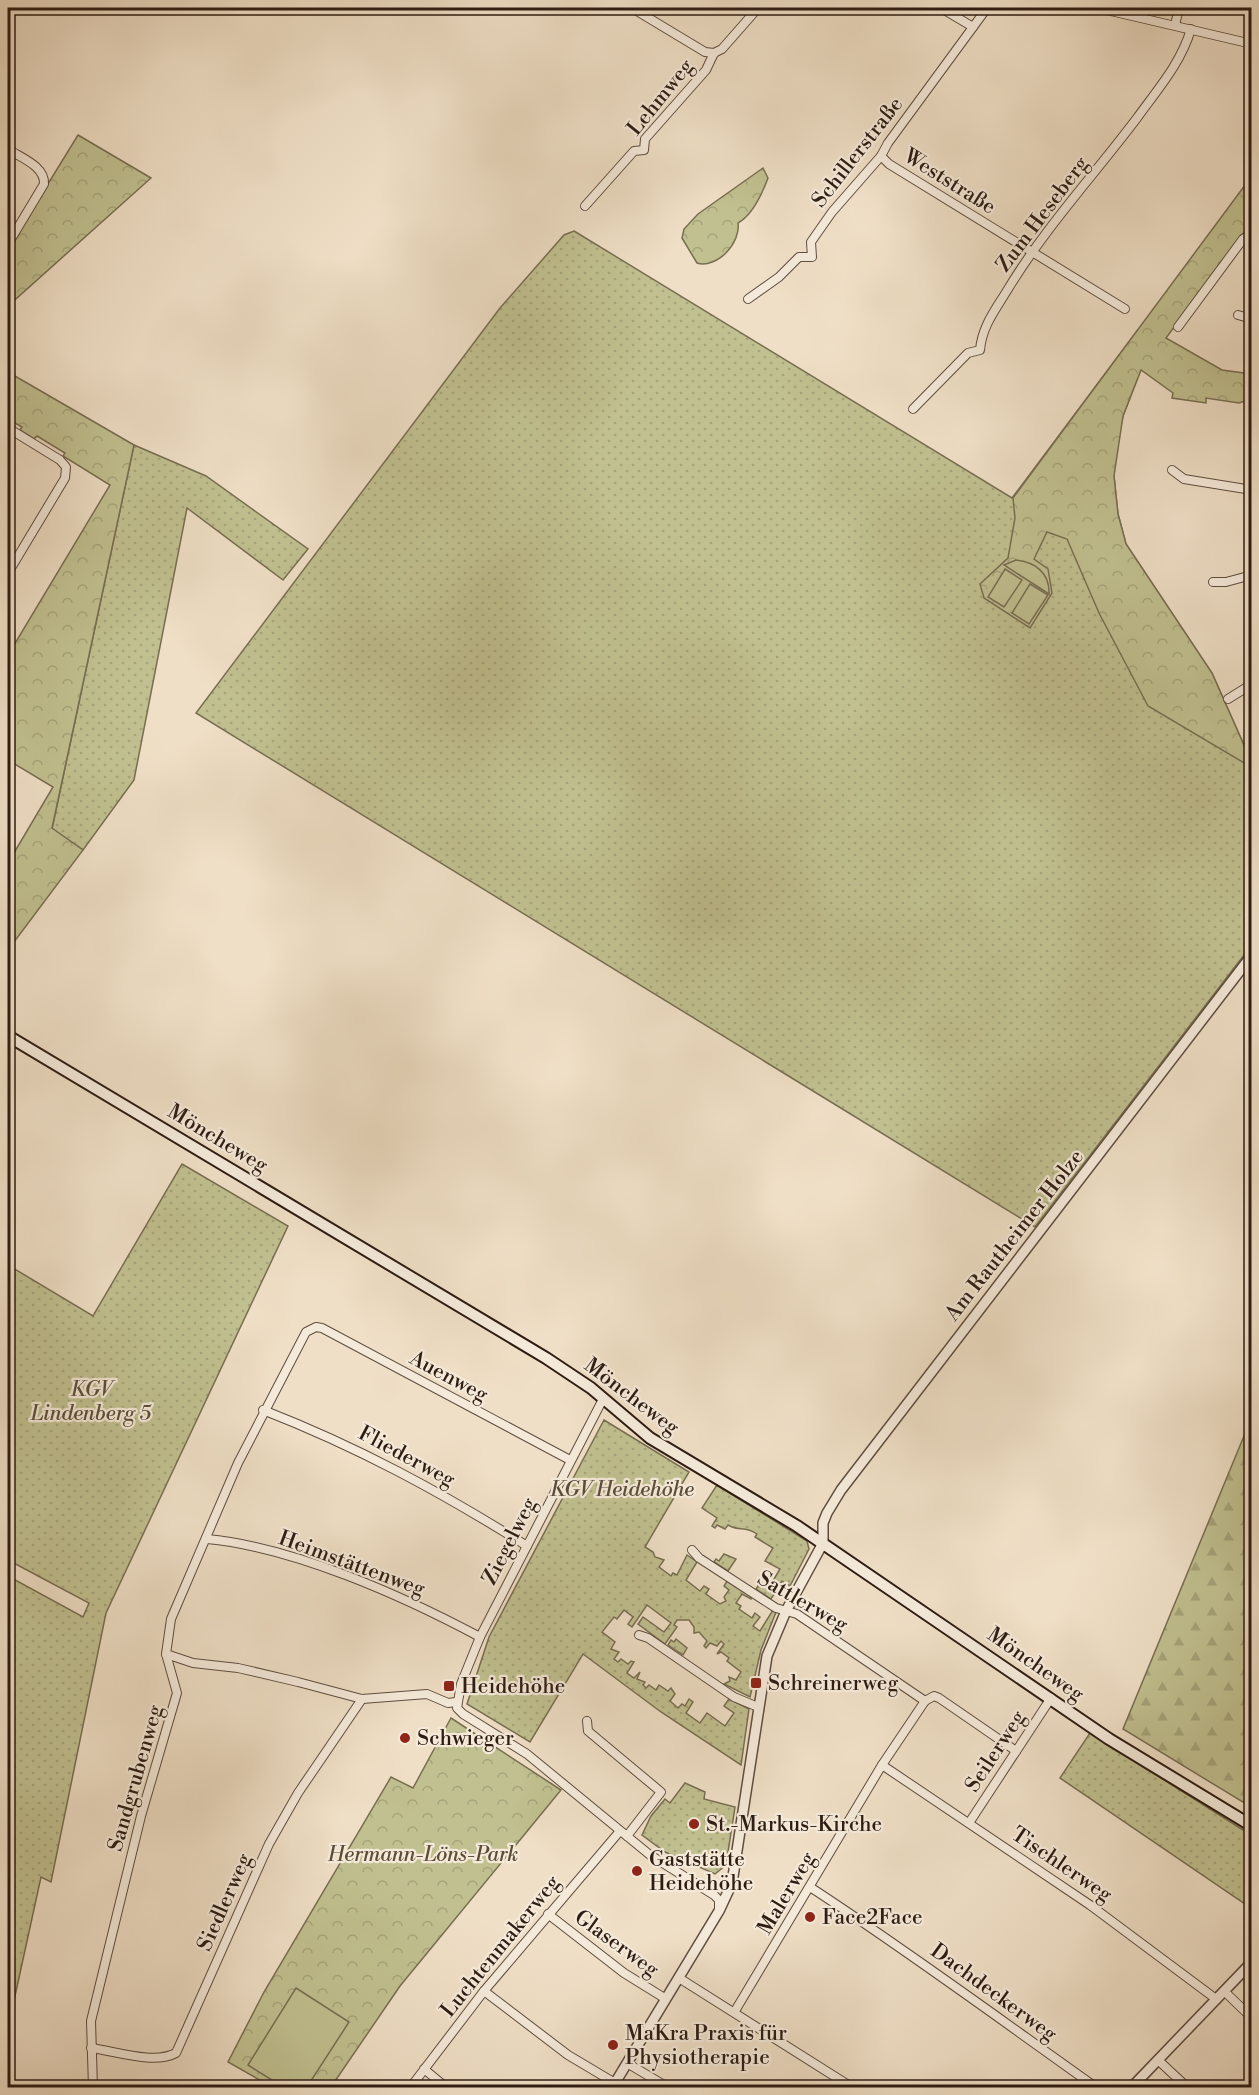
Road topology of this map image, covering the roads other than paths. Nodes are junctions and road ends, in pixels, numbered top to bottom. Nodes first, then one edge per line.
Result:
1 (632, 8) edge
2 (758, 8) edge
3 (942, 8) edge
4 (987, 8) edge
5 (1098, 8) edge
6 (1179, 8) edge
7 (1175, 25) junction
8 (973, 27) junction
9 (1191, 29) junction
10 (1251, 44) edge
11 (714, 53) junction
12 (8, 149) edge
13 (881, 156) junction
14 (585, 206) dead end
15 (1251, 232) edge
16 (8, 244) edge
17 (1030, 252) junction
18 (748, 299) dead end
19 (1125, 309) dead end
20 (1238, 315) dead end
21 (1251, 319) edge
22 (1178, 327) dead end
23 (913, 410) dead end
24 (8, 428) edge
25 (1172, 470) dead end
26 (1251, 490) edge
27 (8, 573) edge
28 (1251, 575) edge
29 (1213, 582) dead end
30 (1251, 684) edge
31 (1228, 699) dead end
32 (1251, 956) edge
33 (8, 1036) edge
34 (311, 1329) joint
35 (603, 1399) junction
36 (263, 1410) junction
37 (570, 1460) junction
38 (207, 1539) junction
39 (823, 1543) junction
40 (527, 1546) junction
41 (692, 1550) dead end
42 (786, 1611) junction
43 (639, 1635) dead end
44 (480, 1636) junction
45 (166, 1654) junction
46 (1051, 1698) junction
47 (362, 1699) junction
48 (925, 1701) junction
49 (456, 1702) junction
50 (758, 1707) junction
51 (587, 1721) dead end
52 (1016, 1751) junction
53 (882, 1765) junction
54 (969, 1823) junction
55 (1251, 1827) edge
56 (624, 1833) junction
57 (810, 1887) junction
58 (719, 1911) junction
59 (548, 1914) junction
60 (1251, 1962) edge
61 (679, 1978) junction
62 (484, 1991) junction
63 (1224, 1991) junction
64 (1216, 1999) junction
65 (666, 2000) junction
66 (735, 2011) junction
67 (1251, 2018) edge
68 (91, 2048) junction
69 (1158, 2060) junction
70 (627, 2063) junction
71 (424, 2069) junction
72 (614, 2085) edge
73 (93, 2088) edge
74 (410, 2088) edge
75 (447, 2088) edge
76 (669, 2088) edge
77 (854, 2088) edge
78 (1097, 2088) edge
79 (1131, 2088) edge
80 (1188, 2088) edge

1 - 11 street
2 - 11 street, Lehmweg
3 - 8 street
4 - 8 street, Schillerstraße
5 - 7 street
6 - 7 street
7 - 9 street
8 - 13 street, Schillerstraße
9 - 10 street
9 - 17 street, Zum Heseberg
11 - 14 street, Lehmweg
12 - 16 street
13 - 17 street, Weststraße
13 - 18 street, Schillerstraße
15 - 22 street
17 - 19 street, Weststraße
17 - 23 street, Zum Heseberg
20 - 21 street
24 - 27 street
25 - 26 street
28 - 29 street
30 - 31 street
32 - 39 street, Am Rautheimer Holze
33 - 35 main road, Möncheweg
34 - 36 street, Sandgrubenweg
34 - 37 street, Auenweg
35 - 37 street, Ziegelweg
35 - 39 main road, Möncheweg
36 - 38 street, Sandgrubenweg
36 - 40 street, Fliederweg
37 - 40 street, Ziegelweg
38 - 44 street, Heimstättenweg
38 - 45 street, Sandgrubenweg
39 - 42 street
39 - 46 main road, Möncheweg
40 - 44 street, Ziegelweg
41 - 42 street, Sattlerweg
42 - 48 street, Sattlerweg
42 - 50 street
43 - 50 street
44 - 49 street, Ziegelweg
45 - 47 street
45 - 68 street, Sandgrubenweg
46 - 52 street, Seilerweg
46 - 55 main road, Möncheweg
47 - 49 street
47 - 68 street, Siedlerweg
48 - 52 street, Sattlerweg
48 - 53 street, Malerweg
49 - 56 street
50 - 58 street
51 - 56 street, Luchtenmakerweg
52 - 54 street, Seilerweg
53 - 54 street, Tischlerweg
53 - 57 street, Malerweg
54 - 64 street, Tischlerweg
56 - 58 street
56 - 59 street, Luchtenmakerweg
57 - 66 street, Malerweg
57 - 78 street, Dachdeckerweg
58 - 61 street
59 - 62 street, Luchtenmakerweg
59 - 65 street, Glaserweg
60 - 63 street
61 - 65 street
61 - 66 street
62 - 71 street, Luchtenmakerweg
62 - 72 street
63 - 64 street
63 - 67 street
64 - 69 street
65 - 70 street
66 - 77 street
68 - 73 street, Sandgrubenweg
69 - 79 street
69 - 80 street
70 - 72 street
70 - 76 street
71 - 74 street, Luchtenmakerweg
71 - 75 street

